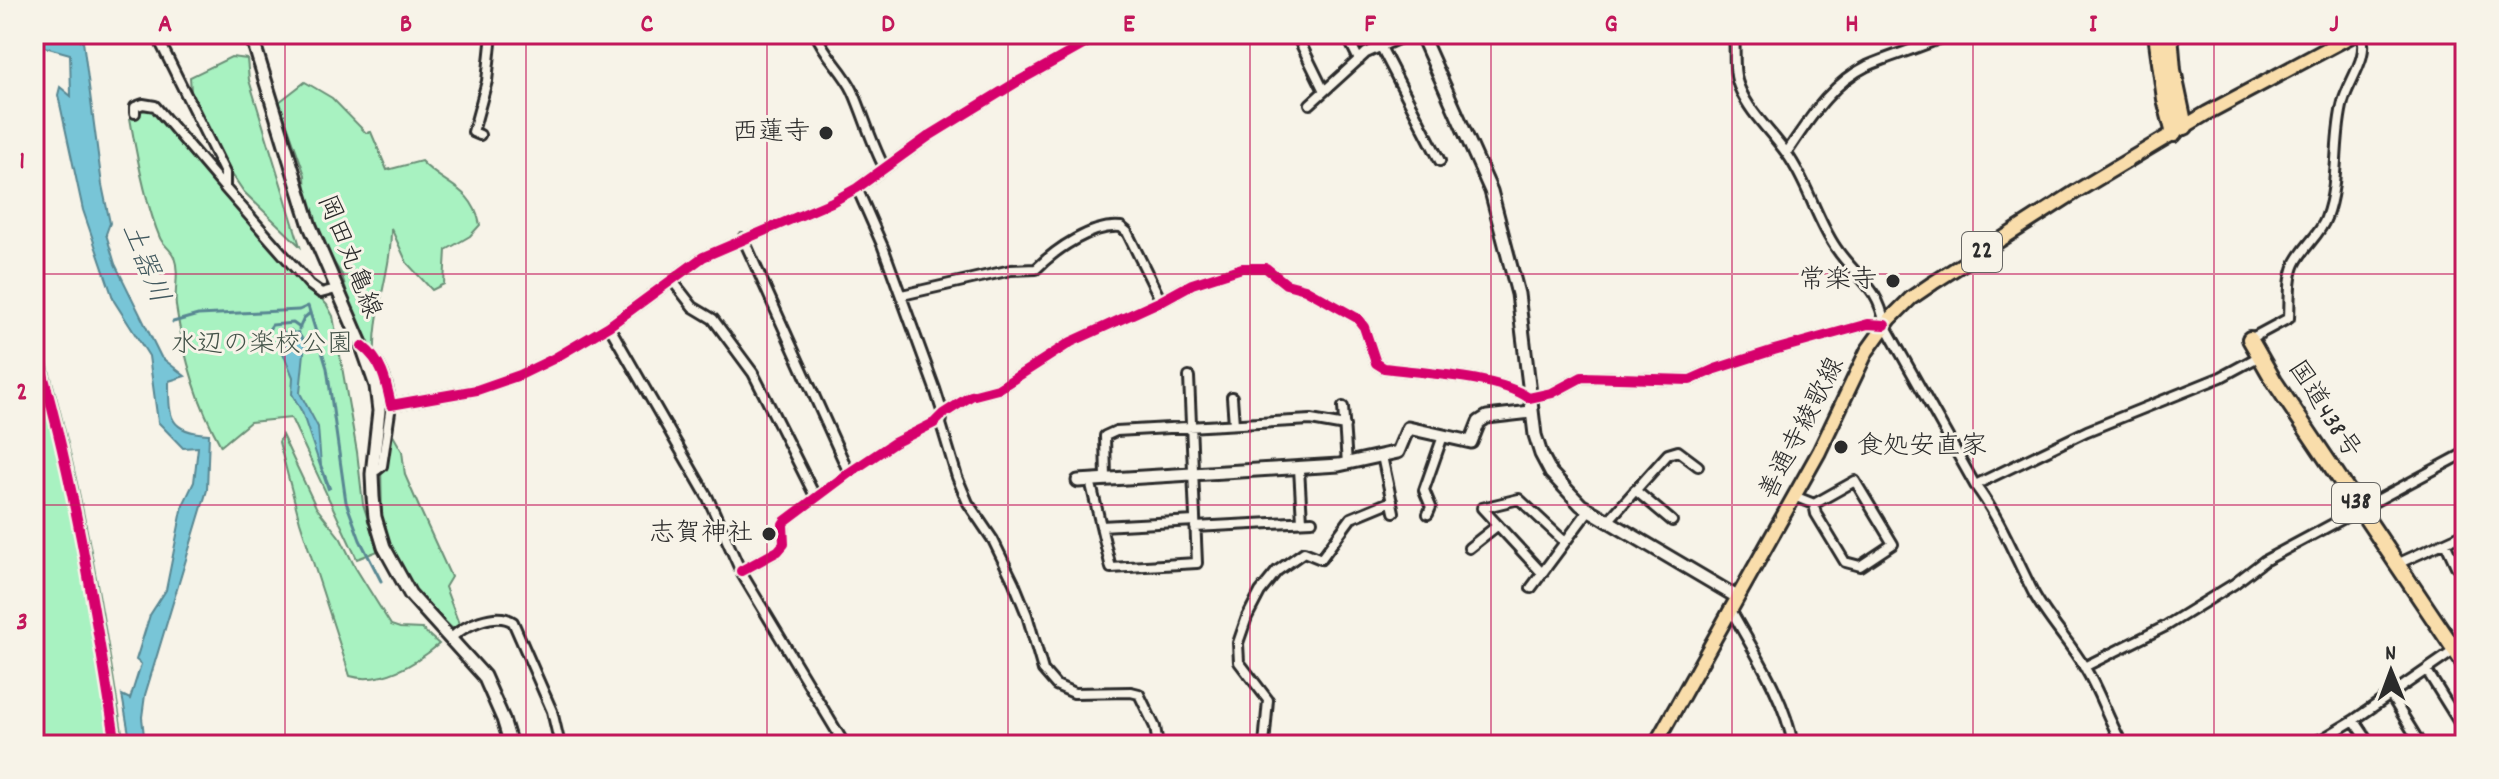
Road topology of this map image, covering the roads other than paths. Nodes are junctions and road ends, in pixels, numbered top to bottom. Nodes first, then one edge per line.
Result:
1 (156, 34) edge
2 (285, 34) edge
3 (492, 34) edge
4 (816, 34) edge
5 (1103, 34) edge
6 (1296, 34) edge
7 (1346, 34) edge
8 (1409, 34) edge
9 (1421, 34) edge
10 (1734, 34) edge
11 (1949, 34) edge
12 (2156, 34) edge
13 (2170, 34) edge
14 (2355, 34) edge
15 (2361, 34) edge
16 (252, 38) edge
17 (1381, 47) junction
18 (1359, 60) junction
19 (1324, 91) junction
20 (1310, 104) dead end
21 (135, 113) dead end
22 (2180, 130) junction
23 (480, 135) dead end
24 (1787, 152) junction
25 (1440, 161) dead end
26 (884, 167) junction
27 (225, 188) junction
28 (857, 188) junction
29 (743, 238) junction
30 (672, 280) junction
31 (336, 289) junction
32 (902, 295) junction
33 (1161, 301) junction
34 (1885, 325) junction
35 (609, 326) junction
36 (2250, 339) joint
37 (362, 346) junction
38 (2260, 356) junction
39 (1189, 377) dead end
40 (1232, 397) dead end
41 (1529, 398) junction
42 (391, 405) junction
43 (1343, 407) dead end
44 (1531, 412) junction
45 (943, 414) junction
46 (1234, 424) junction
47 (1345, 426) junction
48 (1191, 427) junction
49 (1443, 436) junction
50 (2465, 453) edge
51 (1382, 456) junction
52 (1347, 464) junction
53 (1698, 466) dead end
54 (1299, 468) junction
55 (372, 469) junction
56 (849, 473) junction
57 (1193, 474) junction
58 (1106, 479) junction
59 (1084, 480) joint
60 (1975, 485) junction
61 (1635, 490) junction
62 (1794, 496) junction
63 (816, 498) junction
64 (1392, 501) junction
65 (1814, 504) junction
66 (1589, 510) junction
67 (2361, 511) junction
68 (1394, 512) dead end
69 (1428, 514) dead end
70 (1672, 521) dead end
71 (1607, 522) junction
72 (1195, 524) junction
73 (1498, 525) junction
74 (1101, 526) junction
75 (2465, 533) edge
76 (1565, 542) junction
77 (2445, 542) junction
78 (1469, 548) dead end
79 (2397, 564) junction
80 (2456, 566) dead end
81 (741, 571) junction
82 (1542, 573) junction
83 (1531, 588) dead end
84 (1734, 604) junction
85 (450, 639) junction
86 (2455, 650) junction
87 (2465, 665) edge
88 (2084, 667) junction
89 (2427, 671) junction
90 (2391, 696) junction
91 (2354, 720) junction
92 (2465, 732) edge
93 (511, 745) edge
94 (560, 745) edge
95 (845, 745) edge
96 (1158, 745) edge
97 (1264, 745) edge
98 (1655, 745) edge
99 (1793, 745) edge
100 (2123, 745) edge
101 (2305, 745) edge
102 (2371, 745) edge
103 (2421, 745) edge

1 - 27 street
2 - 16 street
3 - 23 street
4 - 26 street
5 - 26 street
6 - 19 street
7 - 18 street
8 - 17 street
9 - 41 street
10 - 24 street
11 - 24 street
12 - 22 highway
13 - 22 highway
14 - 22 main road, 善通寺綾歌線 / 22
15 - 36 street
16 - 31 street, 岡田丸亀線
17 - 18 street
17 - 25 street
18 - 19 street
19 - 20 street
21 - 27 street
22 - 34 main road, 善通寺綾歌線 / 22
24 - 34 street
26 - 28 street
27 - 31 street
28 - 29 street
28 - 32 street
29 - 30 street
29 - 56 street
30 - 35 street
30 - 63 street
31 - 37 street, 岡田丸亀線
32 - 33 street
32 - 45 street
33 - 41 street
33 - 45 street
34 - 41 street
34 - 60 street
34 - 62 main road, 善通寺綾歌線 / 22
35 - 42 street
35 - 81 street
36 - 38 highway, 国道438号 / 438
37 - 42 street
37 - 55 street, 岡田丸亀線
38 - 60 street
38 - 67 highway, 国道438号 / 438
39 - 48 street
40 - 46 street
41 - 44 street
42 - 55 street
43 - 47 street
44 - 49 street
44 - 66 street
45 - 56 street
45 - 96 street
46 - 47 street
46 - 48 street
47 - 52 street
48 - 57 street
48 - 58 street
49 - 51 street
49 - 69 street
50 - 67 street
51 - 52 street
51 - 64 street
52 - 54 street
53 - 61 street
54 - 57 street
54 - 72 street
55 - 85 street, 岡田丸亀線
56 - 63 street
57 - 58 street
57 - 72 street
58 - 59 street
59 - 74 street
60 - 88 street
61 - 70 street
61 - 71 street
62 - 65 street
62 - 84 main road, 善通寺綾歌線 / 22
63 - 81 street
64 - 68 street
64 - 97 street
65 - 65 street
66 - 71 street
66 - 76 street
67 - 79 highway, 国道438号 / 438
67 - 88 street
71 - 84 street
72 - 74 street
72 - 74 street
73 - 76 street
73 - 78 street
73 - 82 street
75 - 77 street
76 - 82 street
77 - 79 street
77 - 80 street
79 - 86 highway, 国道438号 / 438
81 - 95 street
82 - 83 street
84 - 98 main road, 善通寺綾歌線 / 22
84 - 99 street
85 - 93 street, 岡田丸亀線
85 - 94 street
86 - 87 highway, 国道438号 / 438
86 - 89 street
88 - 100 street
89 - 90 street
89 - 92 street
90 - 91 street
90 - 103 street
91 - 101 street
91 - 102 street

